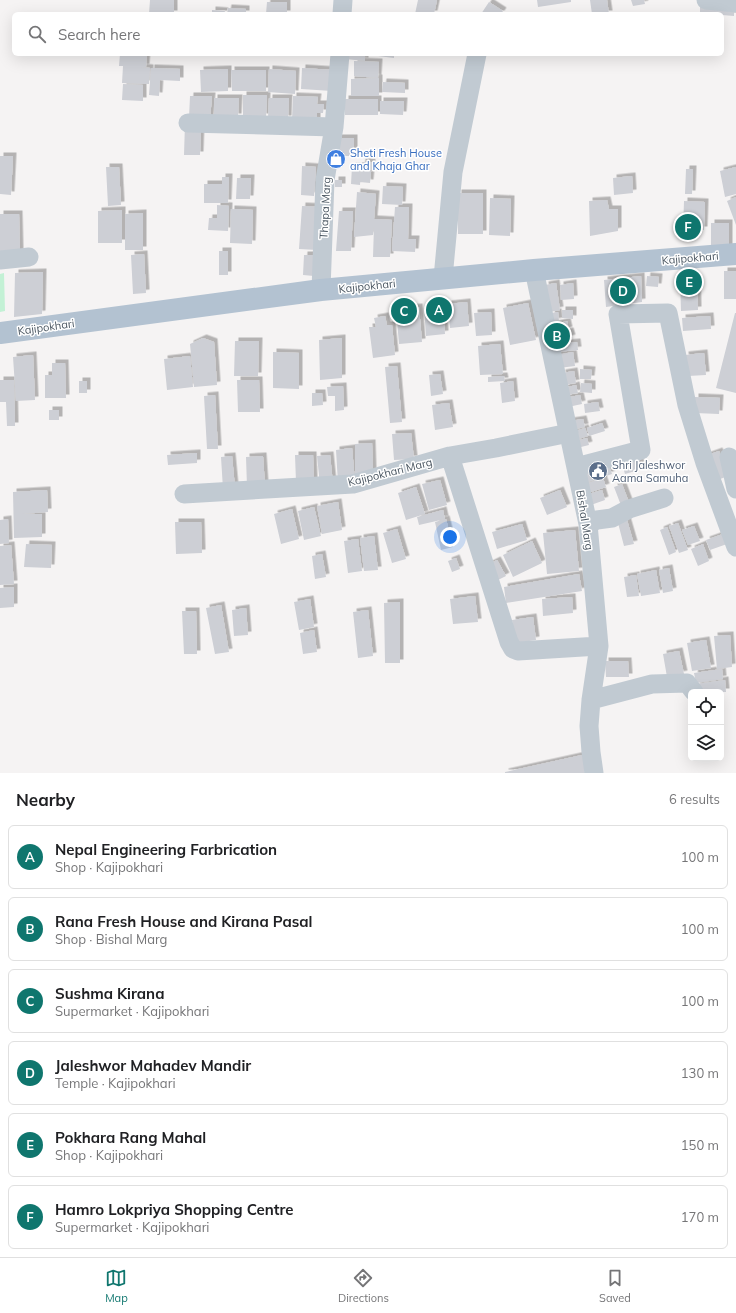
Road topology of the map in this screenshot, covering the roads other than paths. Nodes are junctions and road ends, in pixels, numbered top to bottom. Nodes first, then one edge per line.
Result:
1 (343, 0) edge
2 (706, 0) edge
3 (736, 3) edge
4 (342, 12) edge
5 (340, 56) edge
6 (477, 56) edge
7 (188, 123) dead end
8 (334, 127) junction
9 (736, 254) edge
10 (29, 257) dead end
11 (0, 260) edge
12 (534, 270) junction
13 (443, 278) junction
14 (321, 290) junction
15 (0, 333) edge
16 (569, 433) junction
17 (450, 456) junction
18 (729, 457) dead end
19 (576, 467) junction
20 (736, 489) edge
21 (184, 494) dead end
22 (664, 498) dead end
23 (588, 524) junction
24 (736, 547) edge
25 (599, 646) junction
26 (692, 689) edge
27 (591, 700) junction
28 (594, 773) edge

1 - 4 street
2 - 3 street
5 - 8 street, Thapa Marg
6 - 13 street
7 - 8 street
8 - 14 street, Thapa Marg
9 - 12 main road, Kajipokhari
10 - 11 street
12 - 13 main road, Kajipokhari
12 - 16 street, Bishal Marg
13 - 14 main road, Kajipokhari
14 - 15 main road, Kajipokhari
16 - 17 street, Kajipokhari Marg
16 - 19 street, Bishal Marg
17 - 21 street, Kajipokhari Marg
17 - 25 street
18 - 20 street
19 - 23 street, Bishal Marg
19 - 24 street
22 - 23 street
23 - 25 street, Bishal Marg
25 - 27 street, Bishal Marg
26 - 27 street
27 - 28 street, Bishal Marg

